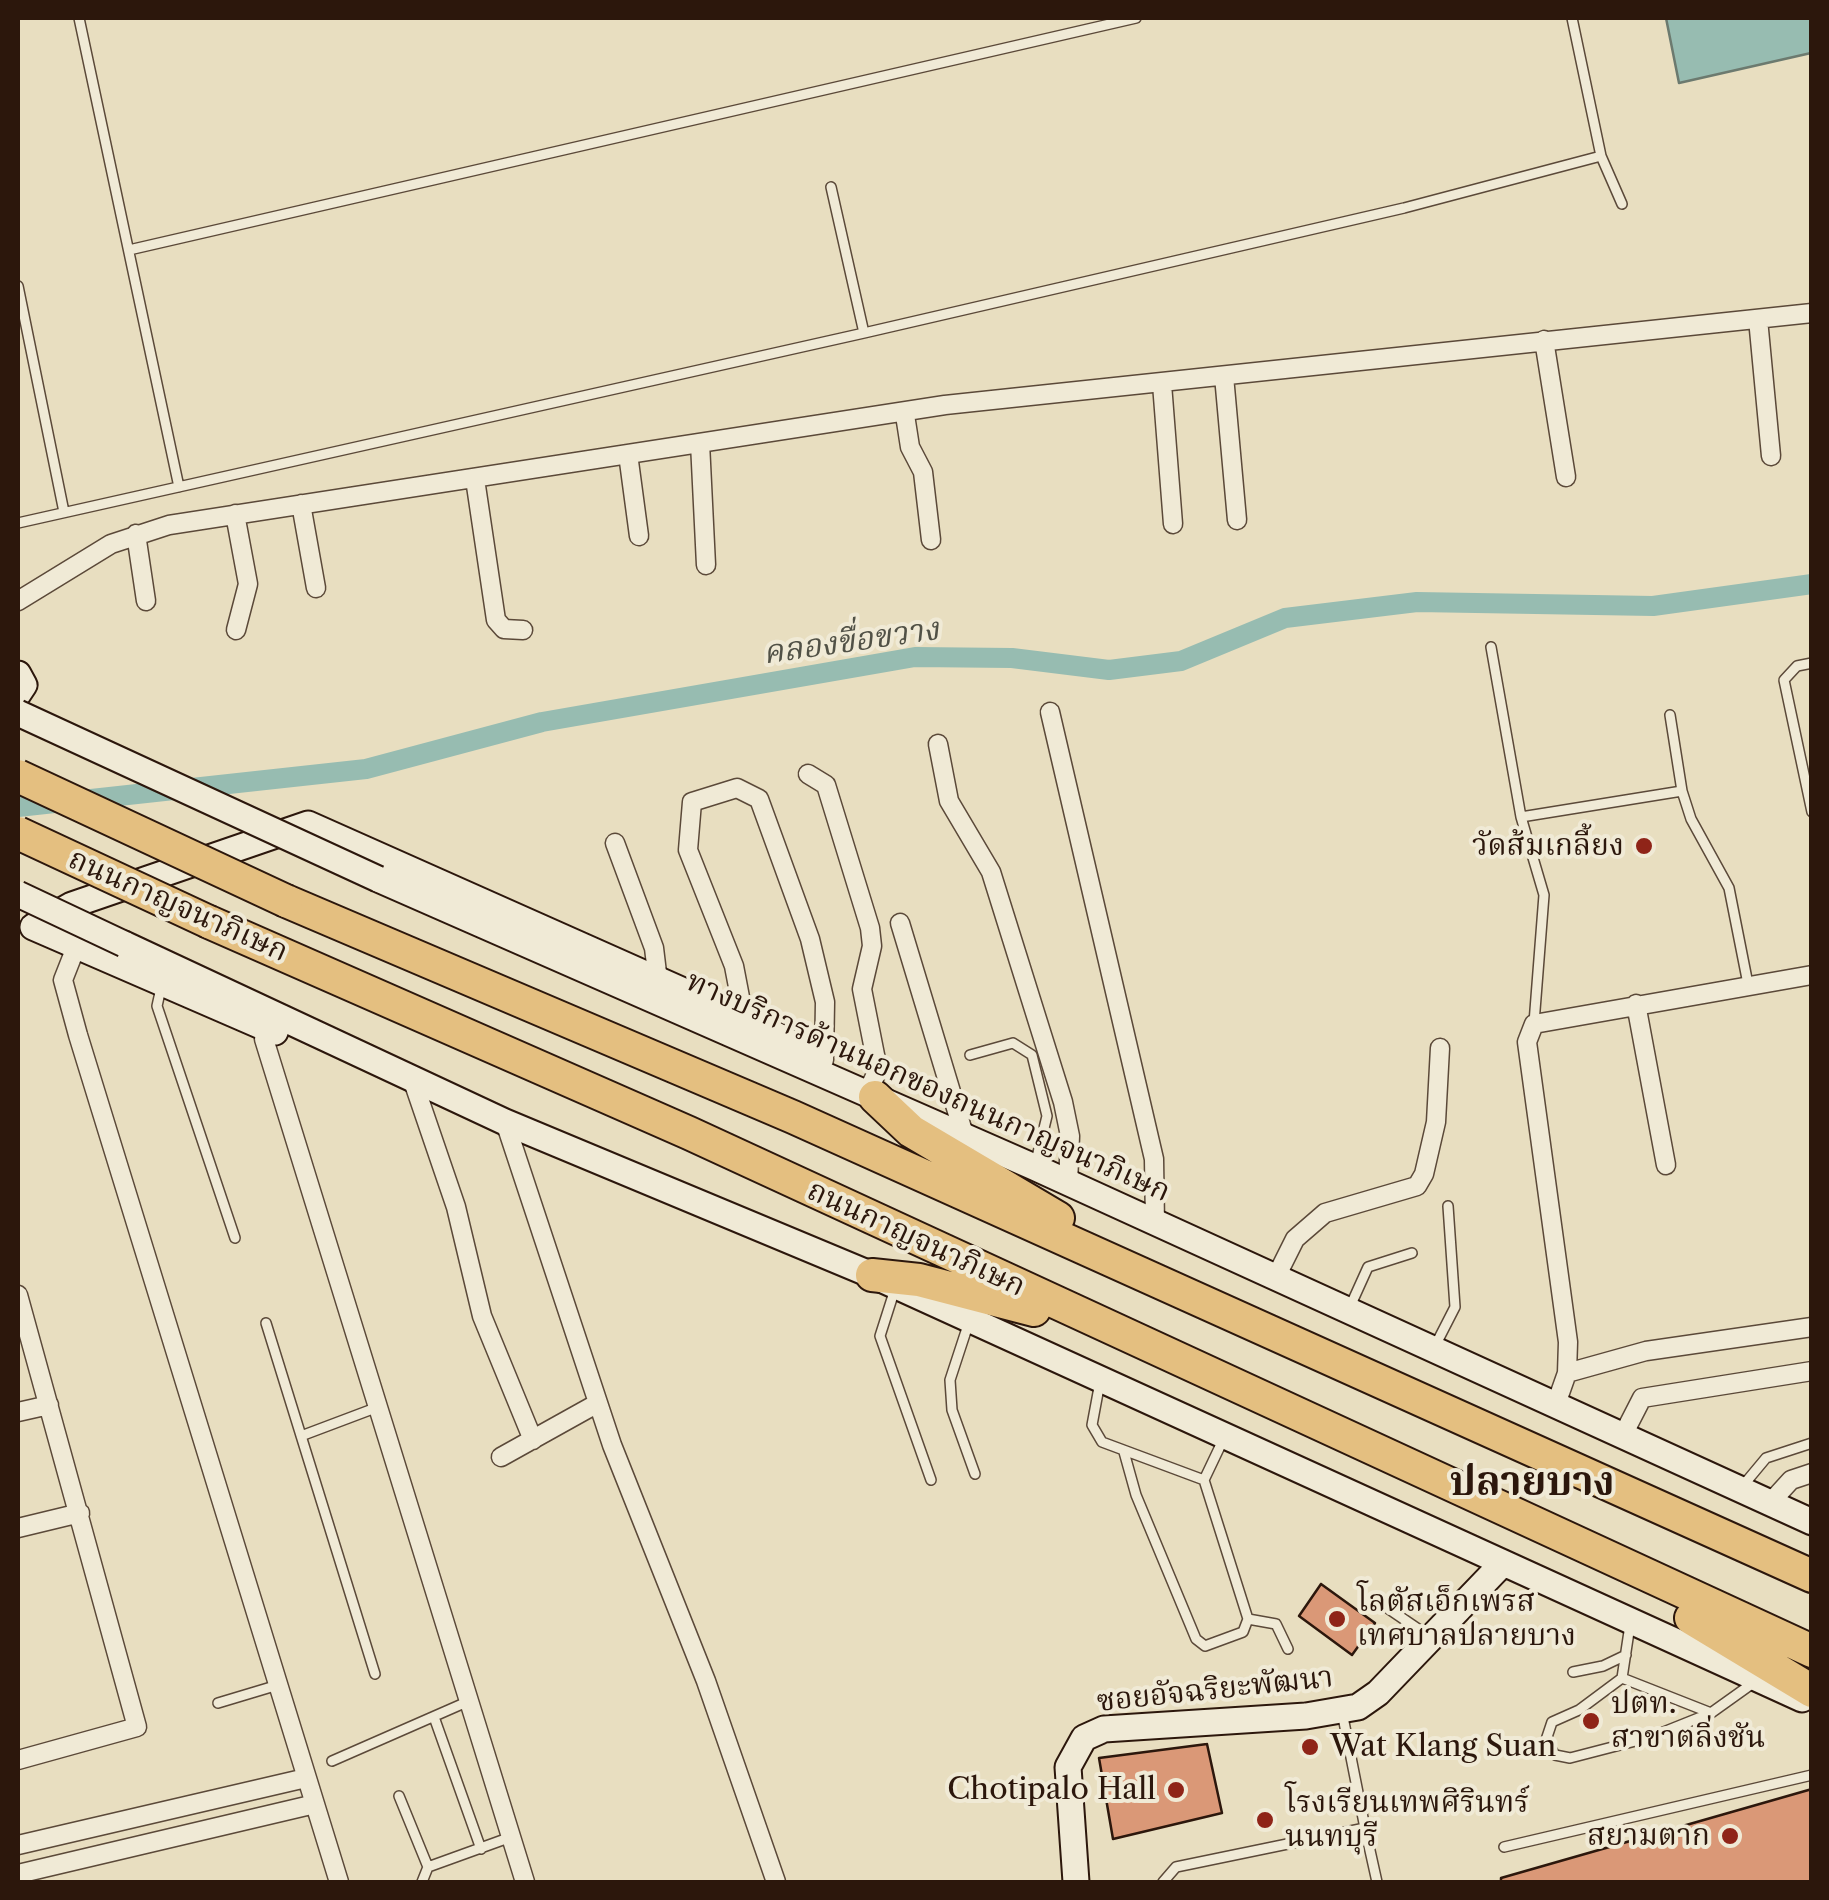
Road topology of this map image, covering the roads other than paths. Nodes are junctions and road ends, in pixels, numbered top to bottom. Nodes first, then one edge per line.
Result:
1 (79, 18) edge
2 (1136, 18) edge
3 (1572, 18) edge
4 (1602, 156) junction
5 (831, 187) dead end
6 (1622, 204) dead end
7 (128, 250) junction
8 (18, 286) edge
9 (1812, 313) edge
10 (1758, 319) junction
11 (864, 334) junction
12 (1544, 340) junction
13 (1224, 376) junction
14 (1162, 384) junction
15 (905, 415) junction
16 (700, 444) junction
17 (628, 454) junction
18 (1772, 456) dead end
19 (1566, 478) dead end
20 (475, 479) junction
21 (179, 487) junction
22 (301, 504) junction
23 (64, 512) junction
24 (236, 514) junction
25 (1237, 520) dead end
26 (18, 522) edge
27 (1173, 524) dead end
28 (136, 534) junction
29 (638, 536) dead end
30 (931, 540) dead end
31 (706, 565) dead end
32 (316, 588) dead end
33 (18, 601) edge
34 (146, 601) dead end
35 (236, 630) dead end
36 (523, 630) dead end
37 (1490, 647) dead end
38 (1812, 662) edge
39 (18, 674) edge
40 (18, 694) edge
41 (1050, 712) dead end
42 (18, 713) edge
43 (1670, 714) dead end
44 (938, 744) dead end
45 (808, 774) dead end
46 (18, 776) edge
47 (1682, 791) junction
48 (1812, 812) edge
49 (1521, 817) junction
50 (18, 833) edge
51 (616, 843) dead end
52 (18, 894) edge
53 (25, 923) edge
54 (900, 923) dead end
55 (76, 947) junction
56 (1812, 975) edge
57 (658, 981) junction
58 (1748, 984) junction
59 (162, 985) junction
60 (1636, 1004) junction
61 (744, 1018) junction
62 (1534, 1024) junction
63 (267, 1029) junction
64 (1440, 1048) dead end
65 (970, 1055) dead end
66 (824, 1060) junction
67 (415, 1088) junction
68 (862, 1092) junction
69 (462, 1102) junction
70 (505, 1122) junction
71 (965, 1138) junction
72 (1666, 1165) dead end
73 (1034, 1167) junction
74 (1068, 1184) junction
75 (1448, 1206) dead end
76 (1155, 1224) junction
77 (235, 1238) dead end
78 (1412, 1253) dead end
79 (1106, 1256) junction
80 (1275, 1279) junction
81 (884, 1281) junction
82 (18, 1295) edge
83 (1348, 1312) junction
84 (970, 1320) junction
85 (266, 1323) dead end
86 (1812, 1328) edge
87 (1120, 1334) junction
88 (1433, 1350) junction
89 (1812, 1371) edge
90 (1567, 1373) junction
91 (1101, 1378) junction
92 (598, 1403) junction
93 (49, 1405) junction
94 (378, 1407) junction
95 (1555, 1407) junction
96 (18, 1412) edge
97 (301, 1436) junction
98 (1225, 1436) junction
99 (1622, 1437) junction
100 (533, 1440) junction
101 (1812, 1443) edge
102 (1124, 1452) junction
103 (501, 1457) dead end
104 (975, 1474) dead end
105 (1812, 1474) edge
106 (931, 1480) dead end
107 (1204, 1480) junction
108 (1740, 1490) junction
109 (1770, 1503) junction
110 (80, 1513) junction
111 (1812, 1522) edge
112 (18, 1528) edge
113 (1578, 1545) junction
114 (1503, 1563) junction
115 (1804, 1571) edge
116 (1380, 1603) dead end
117 (1248, 1619) junction
118 (1630, 1622) junction
119 (1432, 1638) junction
120 (1288, 1649) dead end
121 (1812, 1651) edge
122 (1626, 1655) junction
123 (1573, 1672) dead end
124 (375, 1674) dead end
125 (1622, 1678) junction
126 (1757, 1680) junction
127 (278, 1686) junction
128 (1812, 1690) edge
129 (468, 1702) junction
130 (218, 1703) dead end
131 (1812, 1703) edge
132 (1342, 1712) junction
133 (1711, 1713) junction
134 (434, 1717) junction
135 (18, 1760) edge
136 (332, 1761) dead end
137 (1812, 1776) edge
138 (306, 1778) junction
139 (399, 1796) dead end
140 (315, 1804) junction
141 (1364, 1828) junction
142 (510, 1837) junction
143 (18, 1845) edge
144 (1504, 1847) dead end
145 (481, 1850) junction
146 (428, 1866) junction
147 (18, 1874) edge
148 (339, 1882) edge
149 (422, 1882) edge
150 (524, 1882) edge
151 (776, 1882) edge
152 (1076, 1882) edge
153 (1163, 1882) edge
154 (1377, 1882) edge

1 - 7 lane
2 - 7 lane
3 - 4 lane
4 - 6 lane
4 - 11 lane
5 - 11 lane
7 - 21 lane
8 - 23 lane
9 - 10 street
10 - 12 street
10 - 18 street
11 - 21 lane
12 - 13 street
12 - 19 street
13 - 14 street
13 - 25 street
14 - 15 street
14 - 27 street
15 - 16 street
15 - 30 street
16 - 17 street
16 - 31 street
17 - 20 street
17 - 29 street
20 - 22 street
20 - 36 street
21 - 23 lane
22 - 24 street
22 - 32 street
23 - 26 lane
24 - 28 street
24 - 35 street
28 - 33 street
28 - 34 street
37 - 49 lane
38 - 48 lane
39 - 40 main road
41 - 76 street
42 - 68 main road, ทางบริการด้านนอกของถนนกาญจนาภิเษก, bridge
43 - 47 lane
44 - 74 street
45 - 68 street
46 - 79 highway, ถนนกาญจนาภิเษก, bridge
47 - 49 lane
47 - 58 lane
49 - 62 lane
50 - 87 highway, ถนนกาญจนาภิเษก, bridge
51 - 57 street
52 - 69 main road, bridge
53 - 55 main road
53 - 57 main road
54 - 71 street
55 - 59 main road
55 - 127 street
56 - 58 street
57 - 61 main road
58 - 60 street
59 - 63 main road
59 - 77 lane
60 - 62 street
60 - 72 street
61 - 66 main road
61 - 66 street
62 - 90 street
63 - 67 main road
63 - 94 street
64 - 80 street
65 - 73 lane
66 - 68 main road
67 - 69 main road
67 - 100 street
68 - 71 main road, ทางบริการด้านนอกของถนนกาญจนาภิเษก
68 - 79 highway
69 - 70 main road
70 - 81 main road
70 - 92 street
71 - 73 main road, ทางบริการด้านนอกของถนนกาญจนาภิเษก
73 - 74 main road, ทางบริการด้านนอกของถนนกาญจนาภิเษก
74 - 76 main road, ทางบริการด้านนอกของถนนกาญจนาภิเษก
75 - 88 lane
76 - 80 main road, ทางบริการด้านนอกของถนนกาญจนาภิเษก
78 - 83 lane
79 - 115 highway, ถนนกาญจนาภิเษก
80 - 83 main road, ทางบริการด้านนอกของถนนกาญจนาภิเษก
81 - 84 main road
81 - 87 highway
81 - 106 lane
82 - 93 street
83 - 88 main road, ทางบริการด้านนอกของถนนกาญจนาภิเษก
84 - 91 main road
84 - 104 lane
85 - 97 lane
86 - 90 street
87 - 113 highway, ถนนกาญจนาภิเษก
88 - 95 main road, ทางบริการด้านนอกของถนนกาญจนาภิเษก
89 - 99 street
90 - 95 street
91 - 98 main road
91 - 102 lane
92 - 100 street
92 - 151 street
93 - 96 street
93 - 110 street
94 - 97 lane
94 - 129 street
95 - 99 main road, ทางบริการด้านนอกของถนนกาญจนาภิเษก
97 - 124 lane
98 - 107 lane
98 - 114 main road
99 - 108 main road, ทางบริการด้านนอกของถนนกาญจนาภิเษก
100 - 103 street
101 - 108 lane
102 - 107 lane
102 - 117 lane
105 - 109 street
107 - 117 lane
108 - 109 main road, ทางบริการด้านนอกของถนนกาญจนาภิเษก
109 - 111 main road, ทางบริการด้านนอกของถนนกาญจนาภิเษก
110 - 112 street
110 - 135 street
113 - 121 highway, ถนนกาญจนาภิเษก
113 - 128 highway
114 - 118 main road
114 - 119 main road, ซอยอัจฉริยะพัฒนา
116 - 119 lane
117 - 120 lane
118 - 122 lane
118 - 126 main road
119 - 132 main road, ซอยอัจฉริยะพัฒนา
122 - 123 lane
122 - 125 lane
125 - 133 lane
125 - 133 lane
126 - 131 main road
126 - 133 lane
127 - 130 lane
127 - 138 street
129 - 134 lane
129 - 142 street
132 - 141 lane
132 - 152 main road, ซอยอัจฉริยะพัฒนา
134 - 136 lane
134 - 145 lane
137 - 144 lane
138 - 140 street
138 - 143 street
139 - 146 lane
140 - 147 street
140 - 148 street
141 - 153 lane
141 - 154 lane
142 - 145 lane
142 - 150 street
145 - 146 lane
146 - 149 lane

